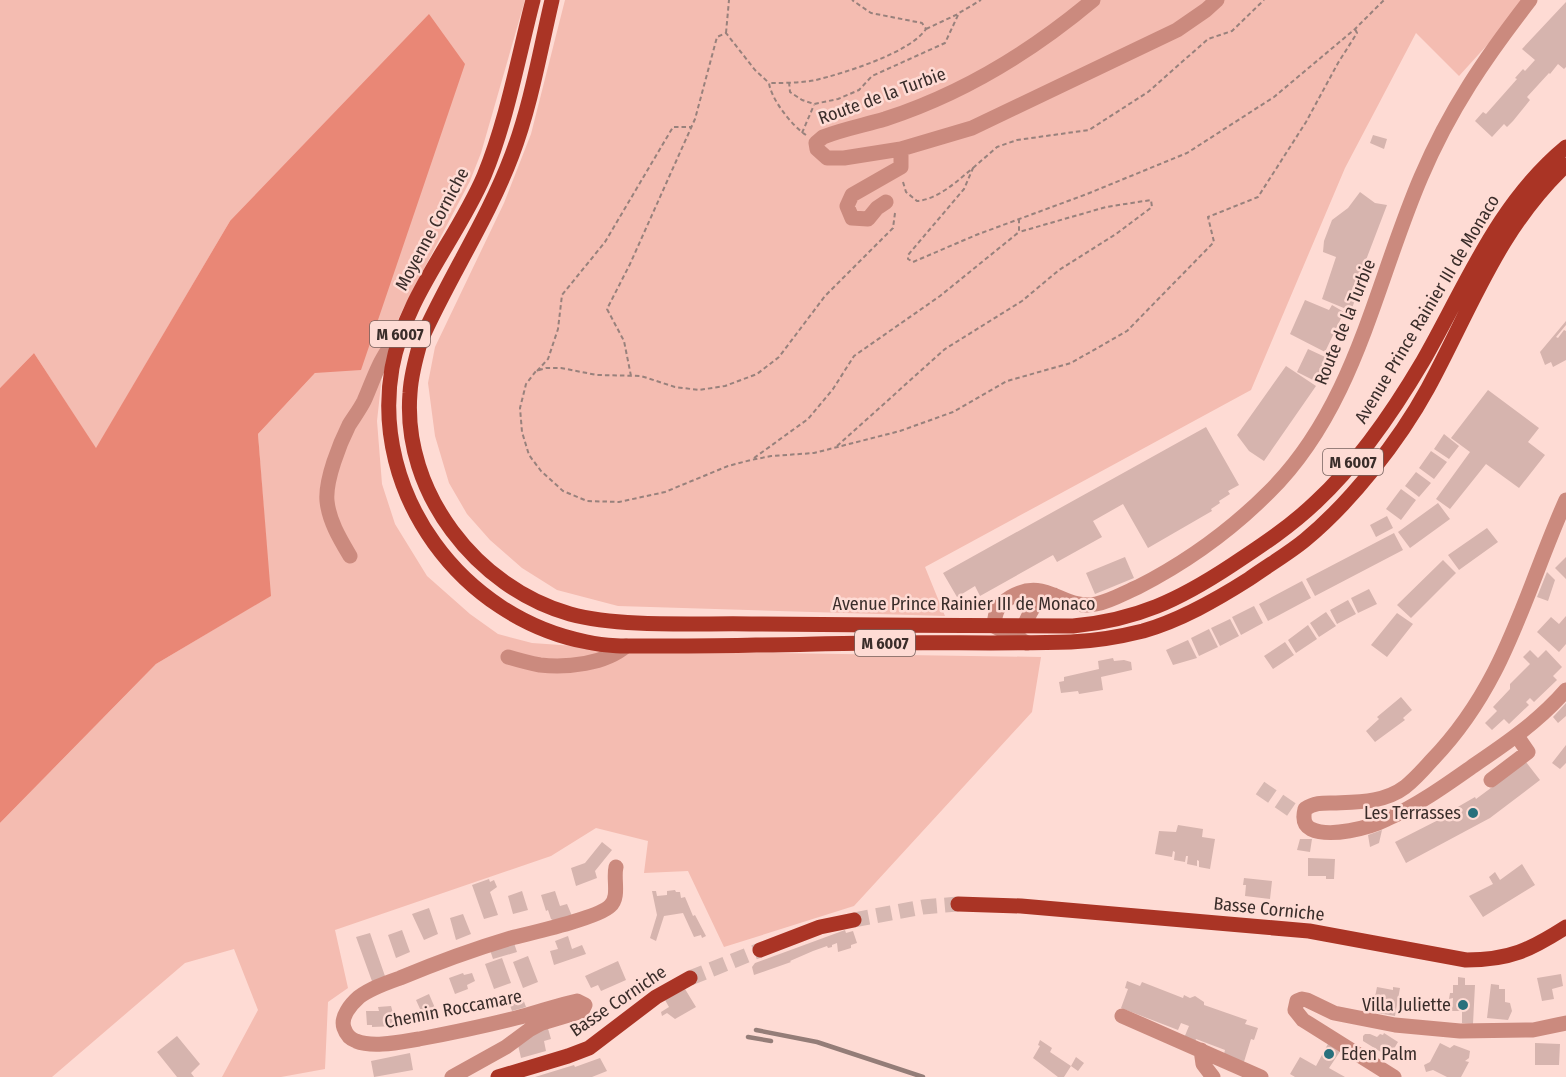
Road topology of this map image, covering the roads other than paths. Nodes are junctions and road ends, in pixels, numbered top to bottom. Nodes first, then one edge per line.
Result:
1 (533, 0) edge
2 (552, 0) edge
3 (1092, 0) edge
4 (1217, 0) edge
5 (1530, 0) edge
6 (1566, 147) edge
7 (901, 149) junction
8 (1566, 165) edge
9 (886, 202) road end
10 (399, 336) junction
11 (1566, 500) edge
12 (350, 556) dead end
13 (1054, 594) junction
14 (1024, 626) junction
15 (544, 630) joint
16 (1000, 630) junction
17 (977, 642) junction
18 (1028, 643) junction
19 (626, 646) junction
20 (508, 657) dead end
21 (1566, 690) edge
22 (1507, 737) junction
23 (1491, 780) dead end
24 (616, 867) dead end
25 (958, 904) tunnel mouth
26 (854, 920) tunnel mouth
27 (1566, 927) edge
28 (760, 950) tunnel mouth
29 (690, 978) tunnel mouth
30 (1122, 1016) dead end
31 (1566, 1023) edge
32 (1201, 1050) junction
33 (452, 1077) edge
34 (498, 1077) edge
35 (1213, 1077) edge
36 (1261, 1077) edge
37 (1394, 1077) edge

1 - 10 main road, Moyenne Corniche / M 6007
2 - 16 main road, Avenue Prince Rainier III de Monaco / M 6007
3 - 7 street, Route de la Turbie
4 - 7 street, Route de la Turbie
5 - 13 street, Route de la Turbie
6 - 14 main road, Avenue Prince Rainier III de Monaco / M 6007
7 - 9 street
8 - 18 main road, Avenue Prince Rainier III de Monaco / M 6007
10 - 12 street
10 - 15 main road, Moyenne Corniche / M 6007
11 - 22 street
13 - 14 street
13 - 16 street, Route de la Turbie
14 - 16 main road, Avenue Prince Rainier III de Monaco / M 6007
15 - 19 main road, Avenue Prince Rainier III de Monaco / M 6007
16 - 17 street
16 - 18 street
17 - 18 main road, Avenue Prince Rainier III de Monaco / M 6007
17 - 19 main road, Avenue Prince Rainier III de Monaco / M 6007
19 - 20 street
21 - 22 street
22 - 23 street
24 - 33 street, Chemin Roccamare
25 - 27 main road, Basse Corniche
26 - 28 main road
29 - 34 main road, Basse Corniche
30 - 32 street
31 - 37 street
32 - 35 street
32 - 36 street

